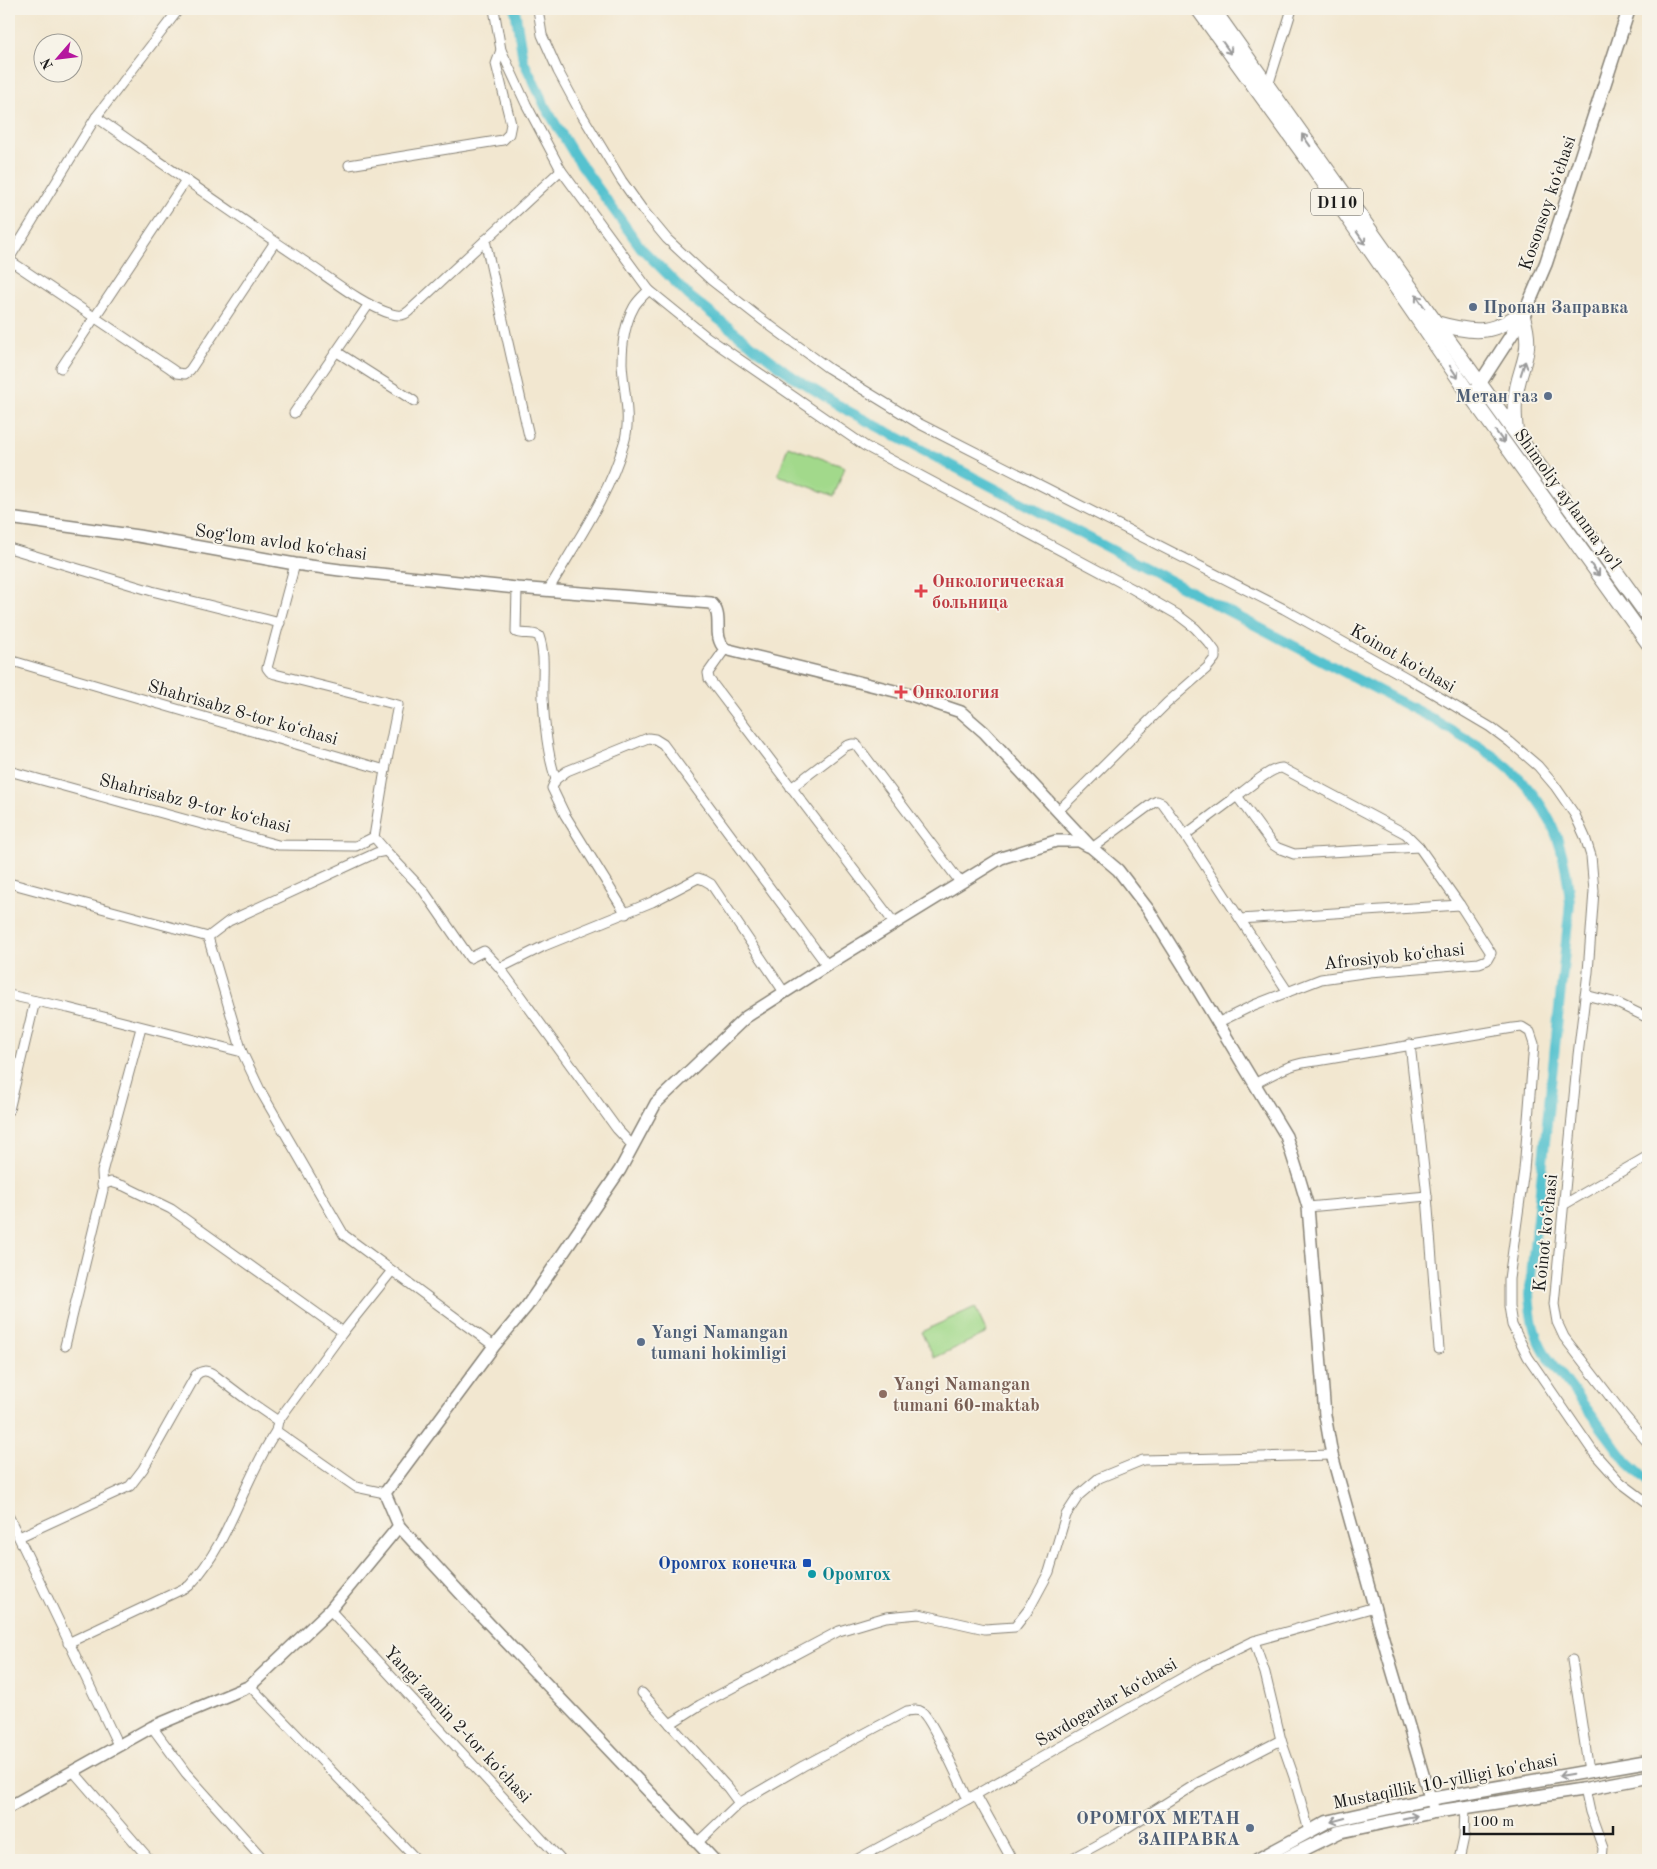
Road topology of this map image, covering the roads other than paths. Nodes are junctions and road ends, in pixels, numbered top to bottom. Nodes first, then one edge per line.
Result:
1 (179, 9) edge
2 (494, 9) edge
3 (538, 9) edge
4 (1198, 9) edge
5 (1213, 9) edge
6 (1292, 9) edge
7 (1629, 9) edge
8 (501, 50) junction
9 (1268, 86) junction
10 (96, 117) junction
11 (349, 165) dead end
12 (561, 170) junction
13 (186, 180) junction
14 (485, 240) junction
15 (275, 242) junction
16 (9, 260) edge
17 (649, 290) junction
18 (369, 304) junction
19 (1524, 313) junction
20 (96, 318) junction
21 (1436, 323) junction
22 (337, 352) junction
23 (61, 368) dead end
24 (1480, 383) junction
25 (1472, 398) junction
26 (414, 401) dead end
27 (294, 414) dead end
28 (1516, 433) junction
29 (528, 436) dead end
30 (9, 518) edge
31 (9, 548) edge
32 (295, 564) junction
33 (517, 588) junction
34 (549, 589) junction
35 (1648, 616) edge
36 (280, 623) junction
37 (1648, 643) edge
38 (725, 648) junction
39 (9, 660) edge
40 (385, 770) junction
41 (9, 771) edge
42 (556, 779) junction
43 (791, 788) junction
44 (1237, 796) junction
45 (1058, 811) junction
46 (1185, 835) junction
47 (374, 837) junction
48 (1419, 847) junction
49 (1092, 848) junction
50 (386, 852) junction
51 (960, 882) junction
52 (9, 883) edge
53 (1460, 905) junction
54 (626, 914) junction
55 (1240, 919) junction
56 (895, 924) junction
57 (208, 937) junction
58 (827, 965) junction
59 (500, 968) junction
60 (784, 992) junction
61 (1288, 992) junction
62 (9, 995) edge
63 (1585, 996) junction
64 (35, 1001) junction
65 (1648, 1018) edge
66 (1217, 1023) junction
67 (140, 1028) junction
68 (1410, 1044) junction
69 (242, 1052) junction
70 (1254, 1084) junction
71 (9, 1110) edge
72 (632, 1145) junction
73 (1648, 1156) edge
74 (102, 1184) junction
75 (1427, 1196) junction
76 (1565, 1204) junction
77 (1308, 1207) junction
78 (392, 1272) junction
79 (344, 1332) junction
80 (65, 1346) dead end
81 (494, 1346) junction
82 (1439, 1349) dead end
83 (278, 1421) junction
84 (276, 1431) junction
85 (1648, 1443) edge
86 (1332, 1455) junction
87 (385, 1492) junction
88 (1648, 1503) edge
89 (9, 1517) edge
90 (399, 1526) junction
91 (19, 1537) junction
92 (1375, 1608) junction
93 (330, 1610) junction
94 (1254, 1641) junction
95 (68, 1643) junction
96 (1572, 1660) dead end
97 (250, 1686) junction
98 (642, 1694) dead end
99 (670, 1724) junction
100 (152, 1727) junction
101 (1281, 1740) junction
102 (118, 1745) junction
103 (1648, 1761) edge
104 (73, 1771) junction
105 (1589, 1771) junction
106 (1648, 1777) edge
107 (1585, 1789) junction
108 (972, 1797) junction
109 (10, 1803) edge
110 (739, 1803) junction
111 (1432, 1805) junction
112 (1465, 1806) junction
113 (1309, 1831) junction
114 (697, 1843) junction
115 (1603, 1848) junction
116 (872, 1851) junction
117 (150, 1860) edge
118 (264, 1860) edge
119 (416, 1860) edge
120 (561, 1860) edge
121 (714, 1860) edge
122 (856, 1860) edge
123 (877, 1860) edge
124 (1012, 1860) edge
125 (1069, 1860) edge
126 (1258, 1860) edge
127 (1282, 1860) edge
128 (1459, 1860) edge
129 (1602, 1860) edge
130 (1609, 1860) edge

1 - 10 street
2 - 8 street
3 - 63 street, Koinot koʻchasi
4 -> 25 main road, Shimoliy aylanma yoʻl / D110
5 - 9 main road, Shimoliy aylanma yoʻl / D110
6 - 9 street
7 - 19 main road, Kosonsoy koʻchasi
8 - 11 street
8 - 12 street
21 -> 9 main road, Shimoliy aylanma yoʻl / D110
10 - 13 street
10 - 16 street
12 - 14 street
12 - 17 street
13 - 15 street
13 - 20 street
14 - 18 street
14 - 29 street
15 - 18 street
15 - 20 street
16 - 20 street
17 - 34 street
17 - 45 street
18 - 22 street
19 - 21 main road
19 - 24 main road, Kosonsoy koʻchasi
28 -> 19 main road
20 - 23 street
21 - 24 main road, Shimoliy aylanma yoʻl / D110
22 - 26 street
22 - 27 street
24 - 25 main road, Kosonsoy koʻchasi
24 - 28 main road, Shimoliy aylanma yoʻl / D110
25 -> 37 main road, Shimoliy aylanma yoʻl / D110
28 - 35 main road, Shimoliy aylanma yoʻl / D110
30 - 32 street, Sogʻlom avlod koʻchasi
31 - 36 street
32 - 33 street, Sogʻlom avlod koʻchasi
32 - 36 street
33 - 34 street, Sogʻlom avlod koʻchasi
33 - 42 street
34 - 38 street, Sogʻlom avlod koʻchasi
36 - 40 street
38 - 43 street
38 - 45 street
39 - 40 street, Shahrisabz 8-tor koʻchasi
40 - 47 street
41 - 47 street, Shahrisabz 9-tor koʻchasi
42 - 54 street
42 - 58 street
43 - 51 street
43 - 56 street
44 - 46 street, Afrosiyob koʻchasi
44 - 48 street
44 - 48 street, Afrosiyob koʻchasi
45 - 49 street
46 - 49 street
46 - 55 street
47 - 50 street
48 - 53 street, Afrosiyob koʻchasi
49 - 51 street
49 - 66 street
50 - 57 street
50 - 59 street
51 - 56 street
52 - 57 street
53 - 55 street
53 - 61 street, Afrosiyob koʻchasi
54 - 59 street
54 - 60 street
55 - 61 street
56 - 58 street
57 - 69 street
58 - 60 street
59 - 72 street
60 - 72 street
61 - 66 street, Afrosiyob koʻchasi
62 - 64 street
63 - 65 street
63 - 76 street, Koinot koʻchasi
64 - 67 street
64 - 71 street
66 - 70 street
67 - 69 street
67 - 74 street
68 - 70 street
68 - 75 street
68 - 88 street
69 - 78 street
70 - 77 street
72 - 81 street
73 - 76 street
74 - 79 street
74 - 80 street
75 - 77 street
75 - 82 street
76 - 85 street, Koinot koʻchasi
77 - 86 street
78 - 79 street
78 - 81 street
79 - 83 street
81 - 87 street
83 - 84 street
83 - 91 street
84 - 87 street
84 - 95 street
86 - 92 street
86 - 99 street
87 - 90 street
89 - 91 street
90 - 93 street
90 - 114 street
91 - 95 street
92 - 94 street, Savdogarlar koʻchasi
92 - 111 street
93 - 97 street
93 - 120 street, Yangi zamin 2-tor koʻchasi
94 - 101 street
94 - 108 street, Savdogarlar koʻchasi
95 - 102 street
96 - 105 street
97 - 100 street
97 - 119 street
98 - 99 street
99 - 110 street
100 - 102 street
100 - 118 street
101 - 113 street
101 - 125 street
102 - 104 street
103 - 105 main road, Mustaqillik 10-yilligi ko'chasi
104 - 109 street
104 - 117 street
105 -> 111 main road, Mustaqillik 10-yilligi ko'chasi
106 - 107 main road, Mustaqillik 10-yilligi ko'chasi
107 - 112 main road, Mustaqillik 10-yilligi ko'chasi
107 - 115 street
108 - 110 street
108 - 116 street, Savdogarlar koʻchasi
108 - 124 street
110 - 114 street
111 - 112 main road, Mustaqillik 10-yilligi ko'chasi
111 -> 113 main road, Mustaqillik 10-yilligi ko'chasi
127 -> 111 main road, Mustaqillik 10-yilligi ko'chasi
112 - 128 street
113 - 126 main road, Mustaqillik 10-yilligi ko'chasi
114 - 121 street
115 - 129 street
115 - 130 street
116 - 122 street, Savdogarlar koʻchasi
116 - 123 street

